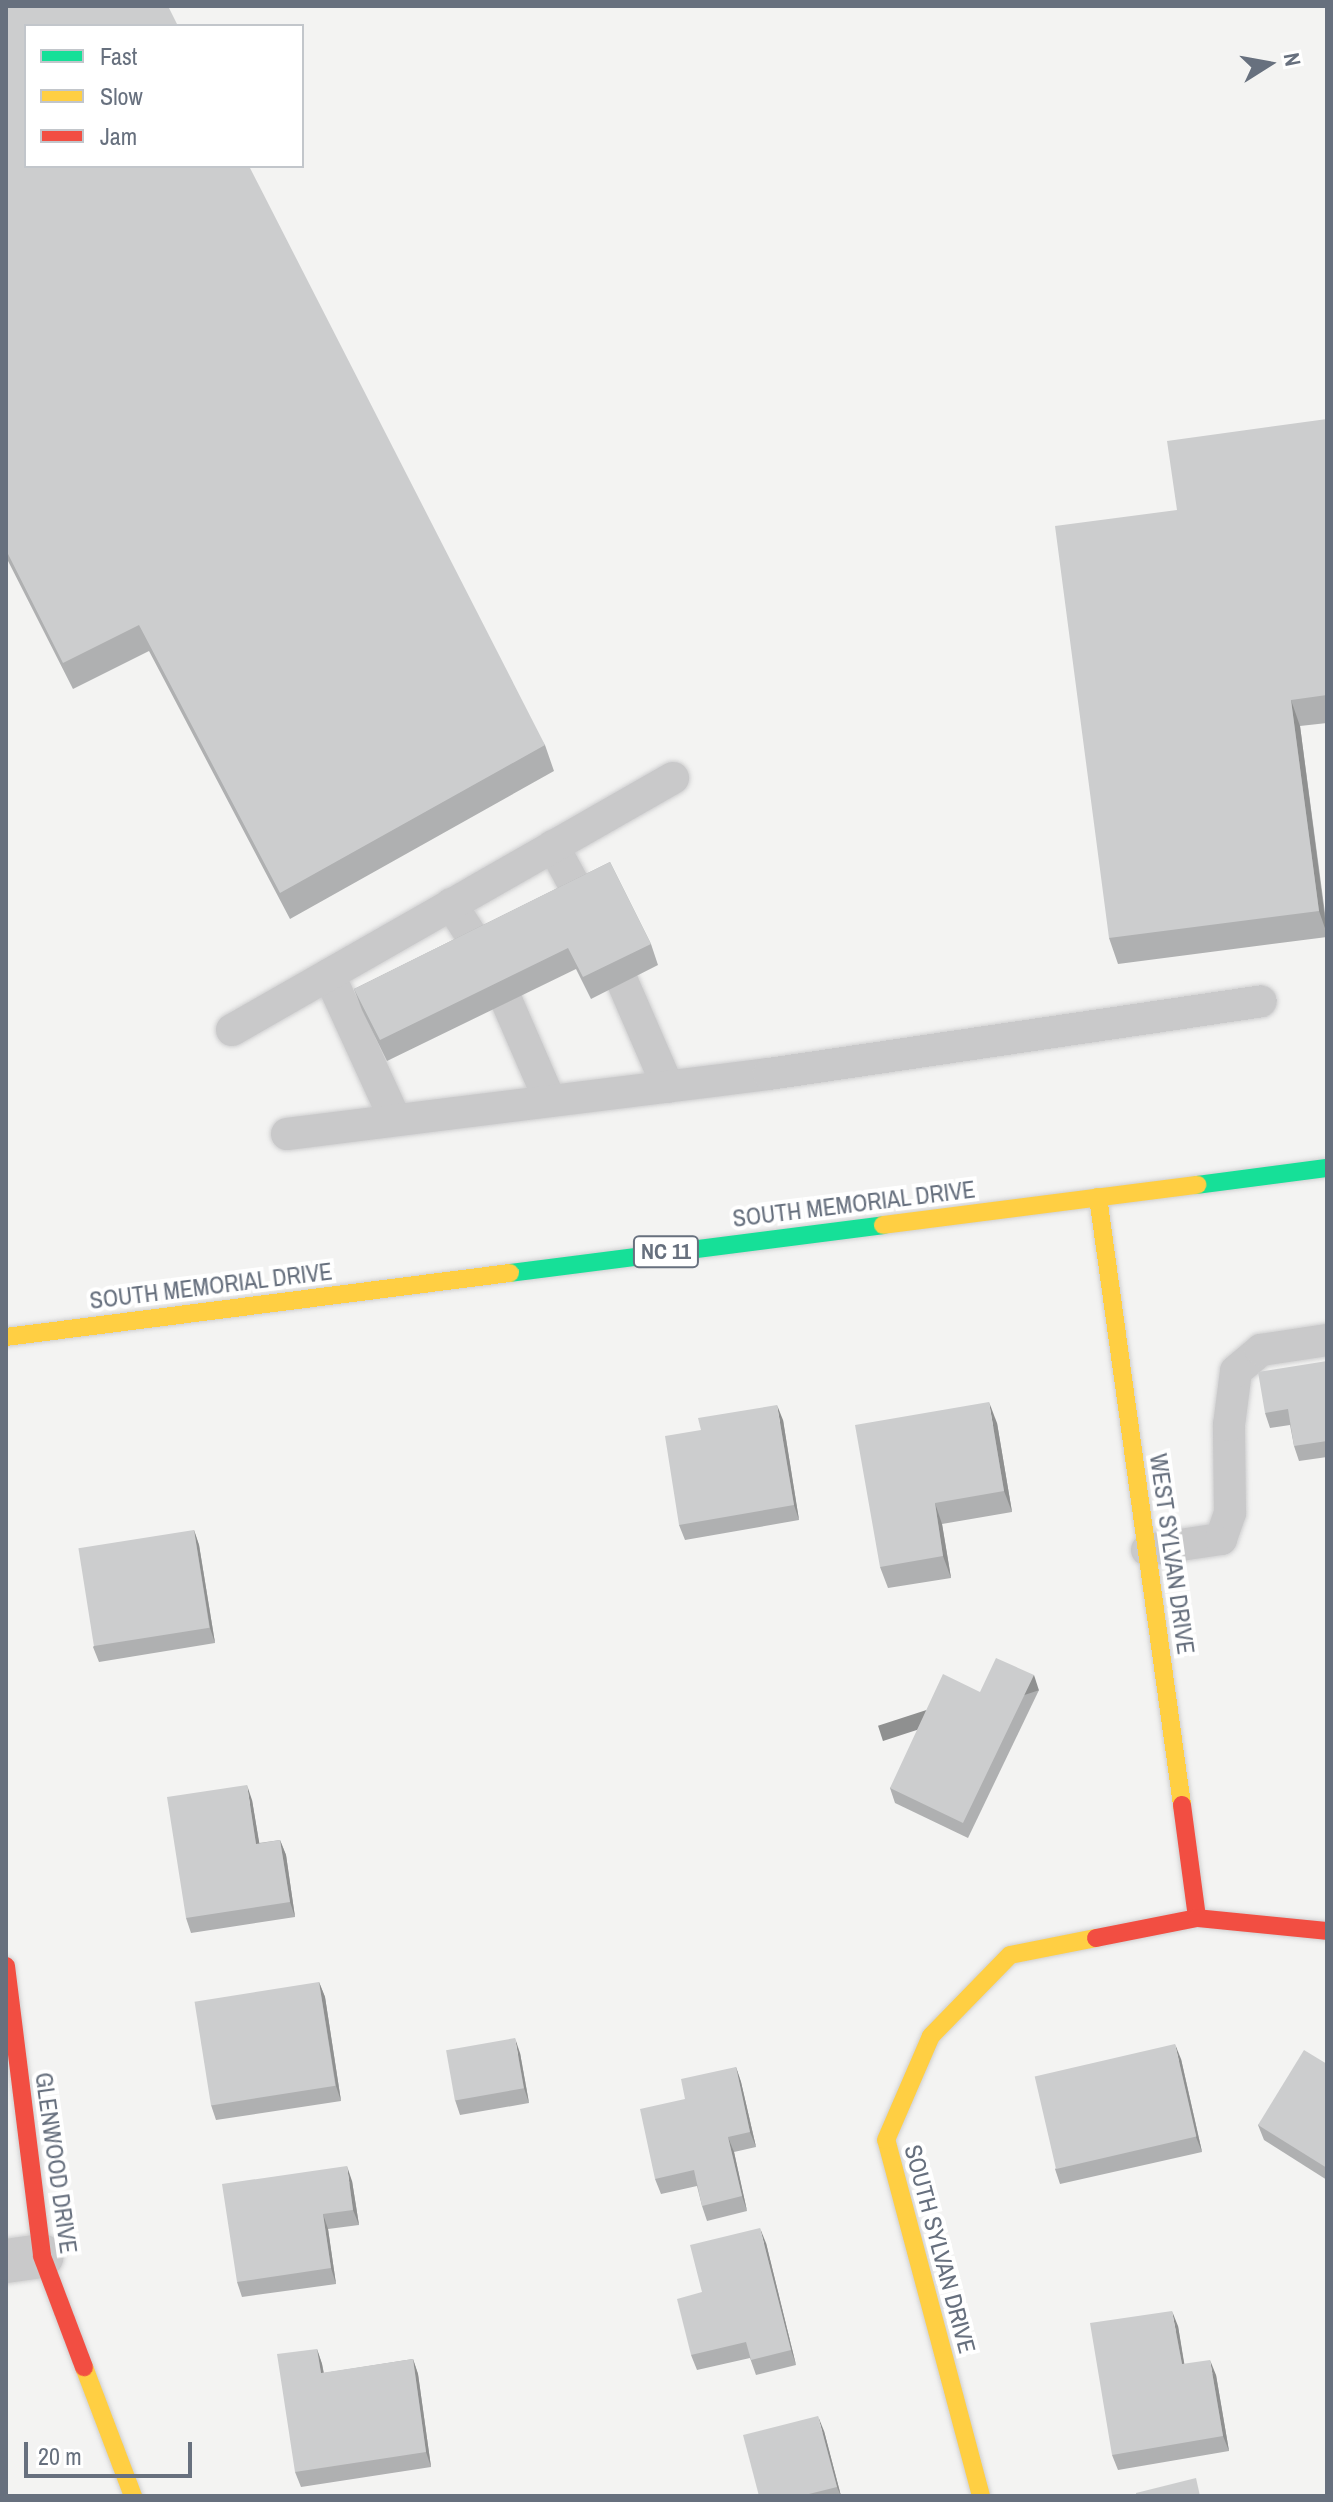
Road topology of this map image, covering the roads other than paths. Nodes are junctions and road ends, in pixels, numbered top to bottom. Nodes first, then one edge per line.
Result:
1 (673, 778) dead end
2 (553, 846) junction
3 (583, 901) edge
4 (451, 904) junction
5 (481, 951) edge
6 (329, 975) junction
7 (623, 983) edge
8 (1261, 1001) dead end
9 (507, 1002) edge
10 (232, 1030) dead end
11 (668, 1087) junction
12 (550, 1101) junction
13 (395, 1119) junction
14 (287, 1134) dead end
15 (1327, 1168) edge
16 (1098, 1197) junction
17 (6, 1337) edge
18 (1327, 1340) edge
19 (1147, 1550) junction
20 (1197, 1918) junction
21 (1327, 1931) edge
22 (6, 1966) edge
23 (24, 2259) edge
24 (133, 2496) edge
25 (981, 2496) edge

1 - 2 lane
2 - 3 lane
2 - 4 lane
4 - 5 lane
4 - 6 lane
6 - 10 lane
6 - 13 lane
7 - 11 lane
8 - 11 lane
9 - 12 lane
11 - 12 lane
12 - 13 lane
13 - 14 lane
15 - 16 street, SOUTH MEMORIAL DRIVE / NC 11
16 - 17 street, SOUTH MEMORIAL DRIVE / NC 11
16 - 19 street, WEST SYLVAN DRIVE
18 - 19 lane
19 - 20 street, WEST SYLVAN DRIVE
20 - 21 street, SOUTH SYLVAN DRIVE
20 - 25 street, SOUTH SYLVAN DRIVE
22 - 23 street, GLENWOOD DRIVE
23 - 24 street, GLENWOOD DRIVE

